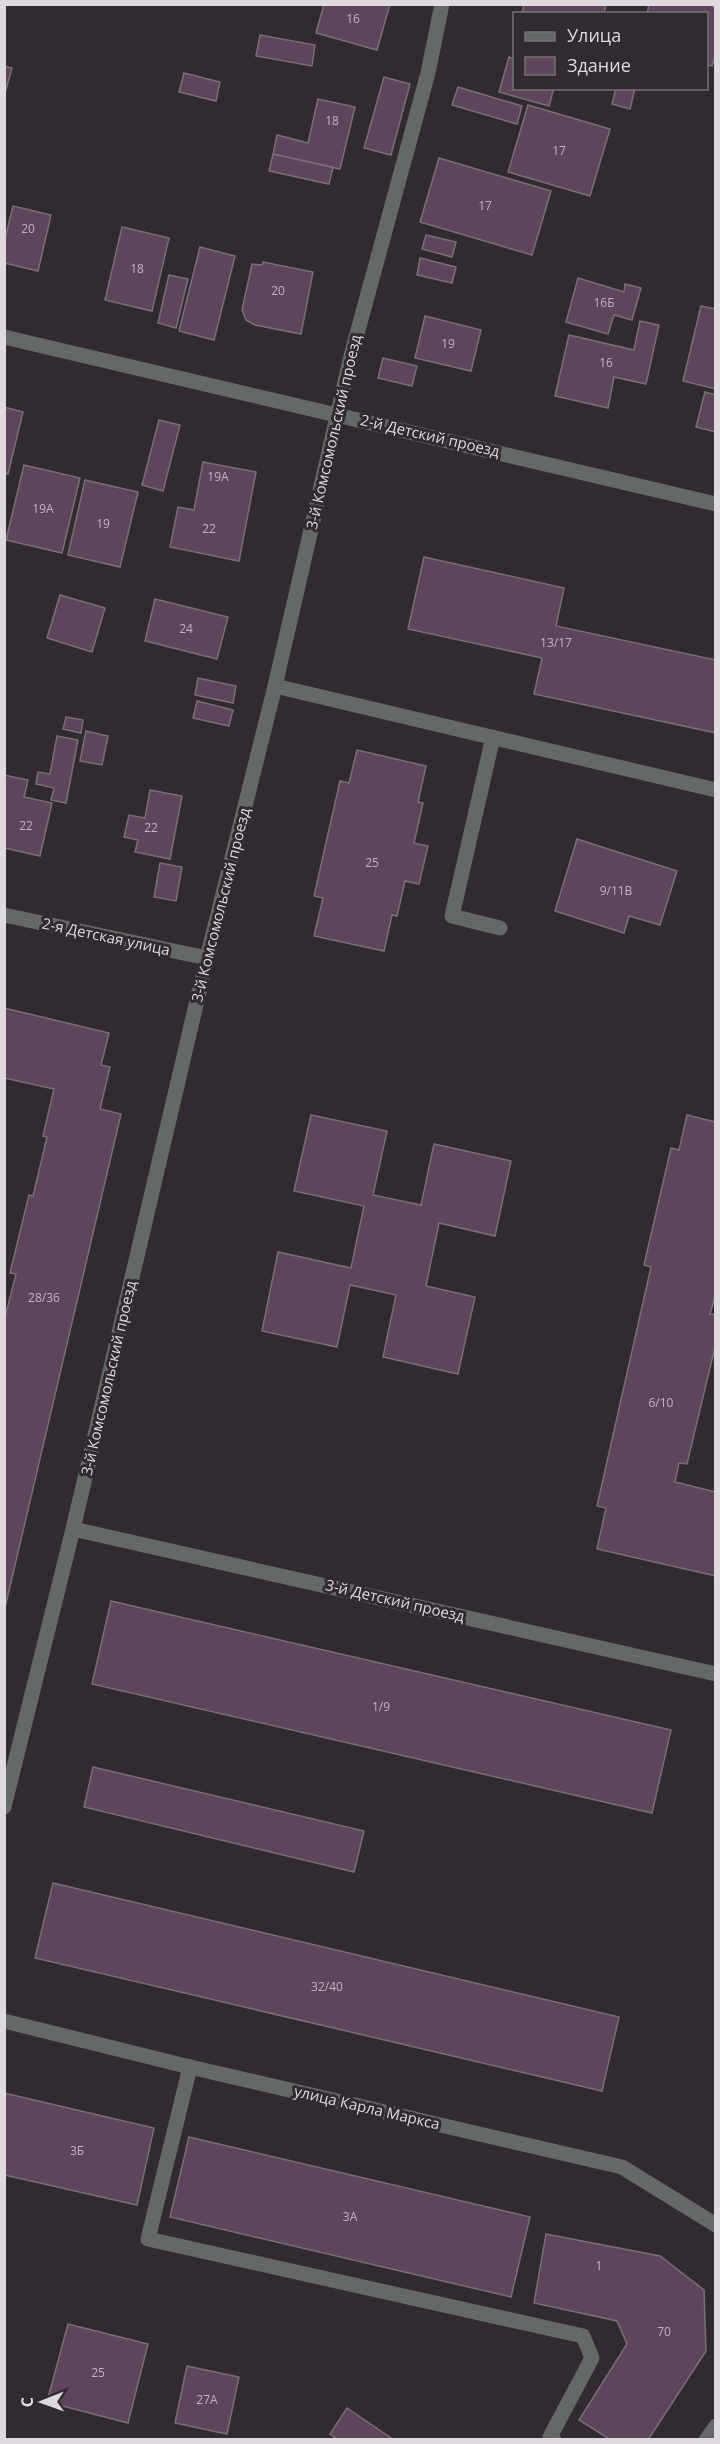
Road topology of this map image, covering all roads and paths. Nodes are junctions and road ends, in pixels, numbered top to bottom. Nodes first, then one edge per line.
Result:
1 (442, 4) edge
2 (4, 337) edge
3 (337, 414) junction
4 (716, 504) edge
5 (275, 686) junction
6 (493, 737) junction
7 (716, 790) edge
8 (4, 915) edge
9 (500, 928) dead end
10 (207, 958) junction
11 (73, 1529) junction
12 (716, 1674) edge
13 (4, 1807) edge
14 (4, 2021) edge
15 (190, 2067) junction
16 (716, 2225) edge
17 (716, 2426) edge
18 (554, 2439) edge
19 (706, 2439) edge

1 - 3 street, 3-й Комсомольский проезд
2 - 3 street, 2-й Детский проезд
3 - 4 street, 2-й Детский проезд
3 - 5 street, 3-й Комсомольский проезд
5 - 6 street
5 - 10 street, 3-й Комсомольский проезд
6 - 7 street
6 - 9 street
8 - 10 street, 2-я Детская улица
10 - 11 street, 3-й Комсомольский проезд
11 - 12 street, 3-й Детский проезд
11 - 13 street, 3-й Комсомольский проезд
14 - 15 street, улица Карла Маркса
15 - 16 street, улица Карла Маркса
15 - 18 street
17 - 19 street

